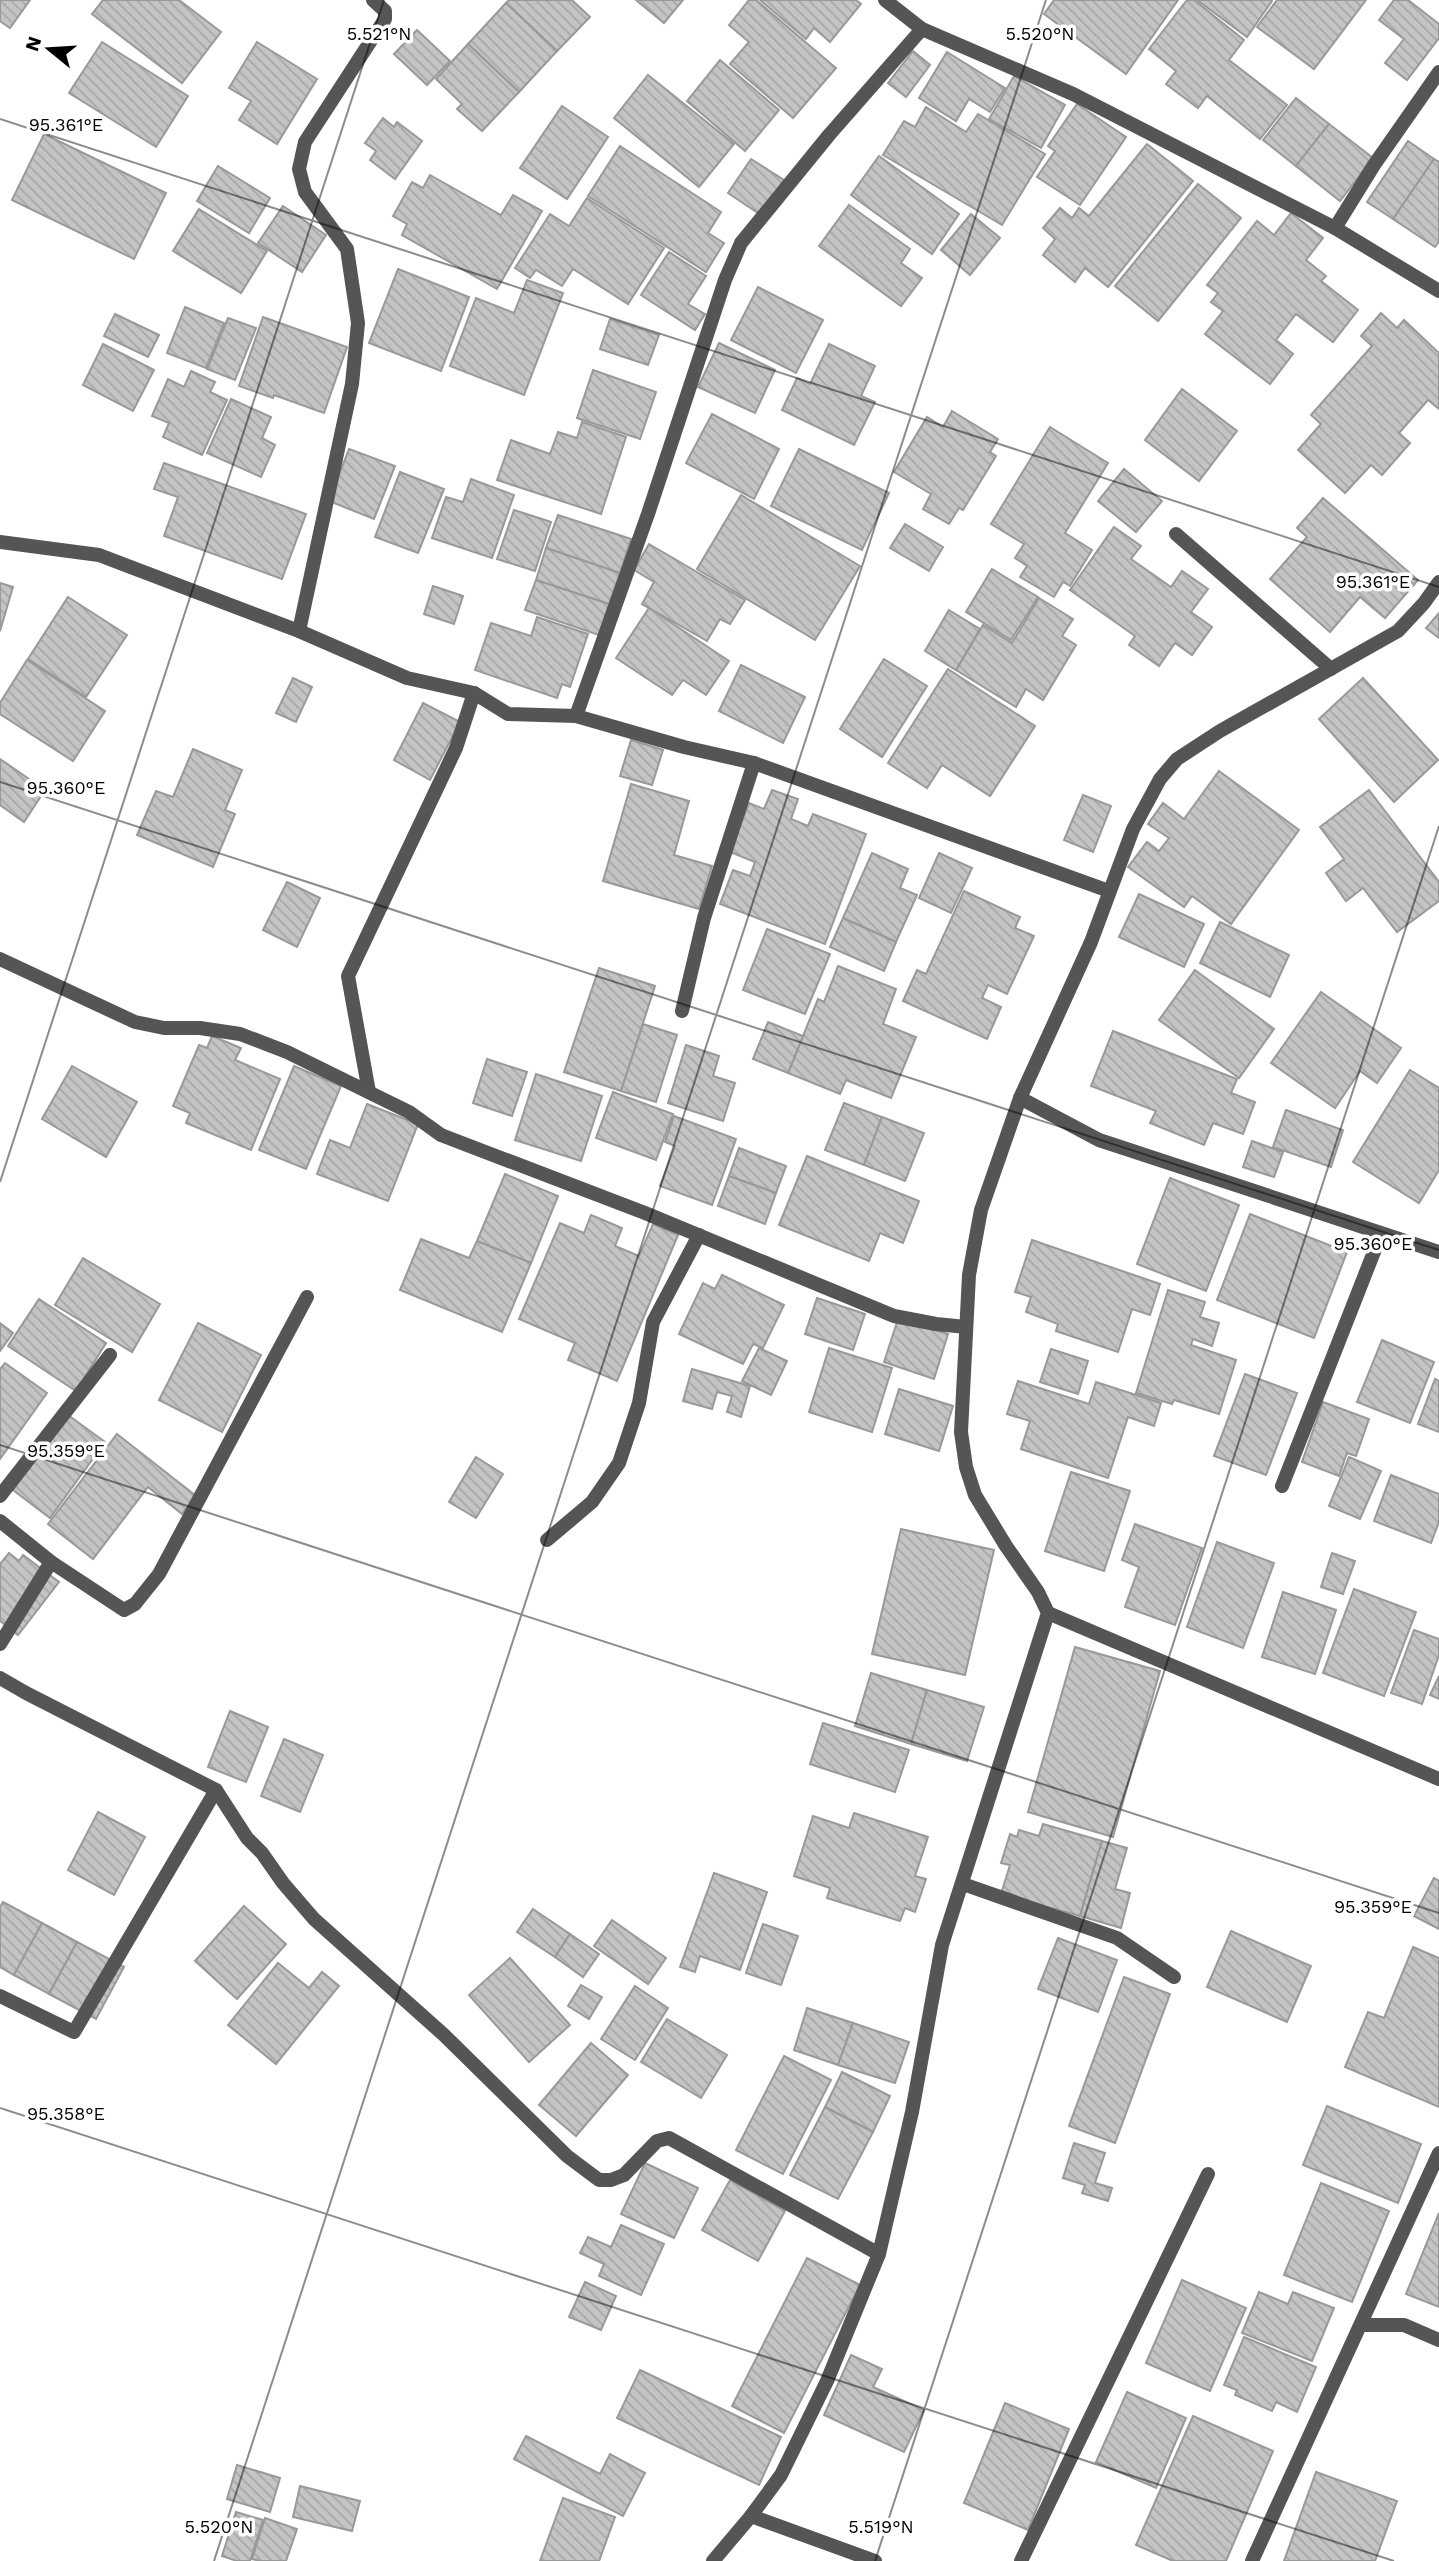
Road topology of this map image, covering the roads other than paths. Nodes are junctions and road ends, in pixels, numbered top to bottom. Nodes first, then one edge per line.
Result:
1 (373, 0) edge
2 (885, 0) edge
3 (922, 29) junction
4 (1439, 72) edge
5 (1335, 228) junction
6 (1439, 291) edge
7 (1177, 534) dead end
8 (0, 542) edge
9 (1439, 582) edge
10 (299, 631) junction
11 (1331, 669) junction
12 (474, 694) junction
13 (576, 716) junction
14 (754, 763) junction
15 (1109, 891) junction
16 (0, 959) edge
17 (682, 1010) dead end
18 (369, 1092) junction
19 (1020, 1098) junction
20 (1381, 1234) junction
21 (699, 1235) junction
22 (1439, 1252) edge
23 (307, 1297) dead end
24 (967, 1327) junction
25 (110, 1355) dead end
26 (1282, 1486) dead end
27 (0, 1496) edge
28 (0, 1521) edge
29 (547, 1540) dead end
30 (51, 1562) junction
31 (1048, 1613) junction
32 (0, 1644) edge
33 (0, 1678) edge
34 (1439, 1779) edge
35 (216, 1790) junction
36 (963, 1884) junction
37 (1174, 1977) dead end
38 (0, 1996) edge
39 (1439, 2153) edge
40 (1208, 2174) dead end
41 (879, 2254) junction
42 (1361, 2325) junction
43 (1439, 2340) edge
44 (751, 2516) junction
45 (713, 2561) edge
46 (875, 2561) edge
47 (1021, 2561) edge
48 (1252, 2561) edge

1 - 10 street
2 - 3 street
3 - 5 street
3 - 13 street
4 - 5 street
5 - 6 street
7 - 11 street
8 - 10 street
9 - 11 street
10 - 12 street
11 - 15 street
12 - 13 street
12 - 18 street
13 - 14 street
14 - 15 street
14 - 17 street
15 - 19 street
16 - 18 street
18 - 21 street
19 - 20 street
19 - 24 street
20 - 22 street
20 - 26 street
21 - 24 street
21 - 29 street
23 - 30 street
24 - 31 street
25 - 27 street
28 - 30 street
30 - 32 street
31 - 34 street
31 - 36 street
33 - 35 street
35 - 38 street
35 - 41 street
36 - 37 street
36 - 41 street
39 - 42 street
40 - 47 street
41 - 44 street
42 - 43 street
42 - 48 street
44 - 45 street
44 - 46 street

